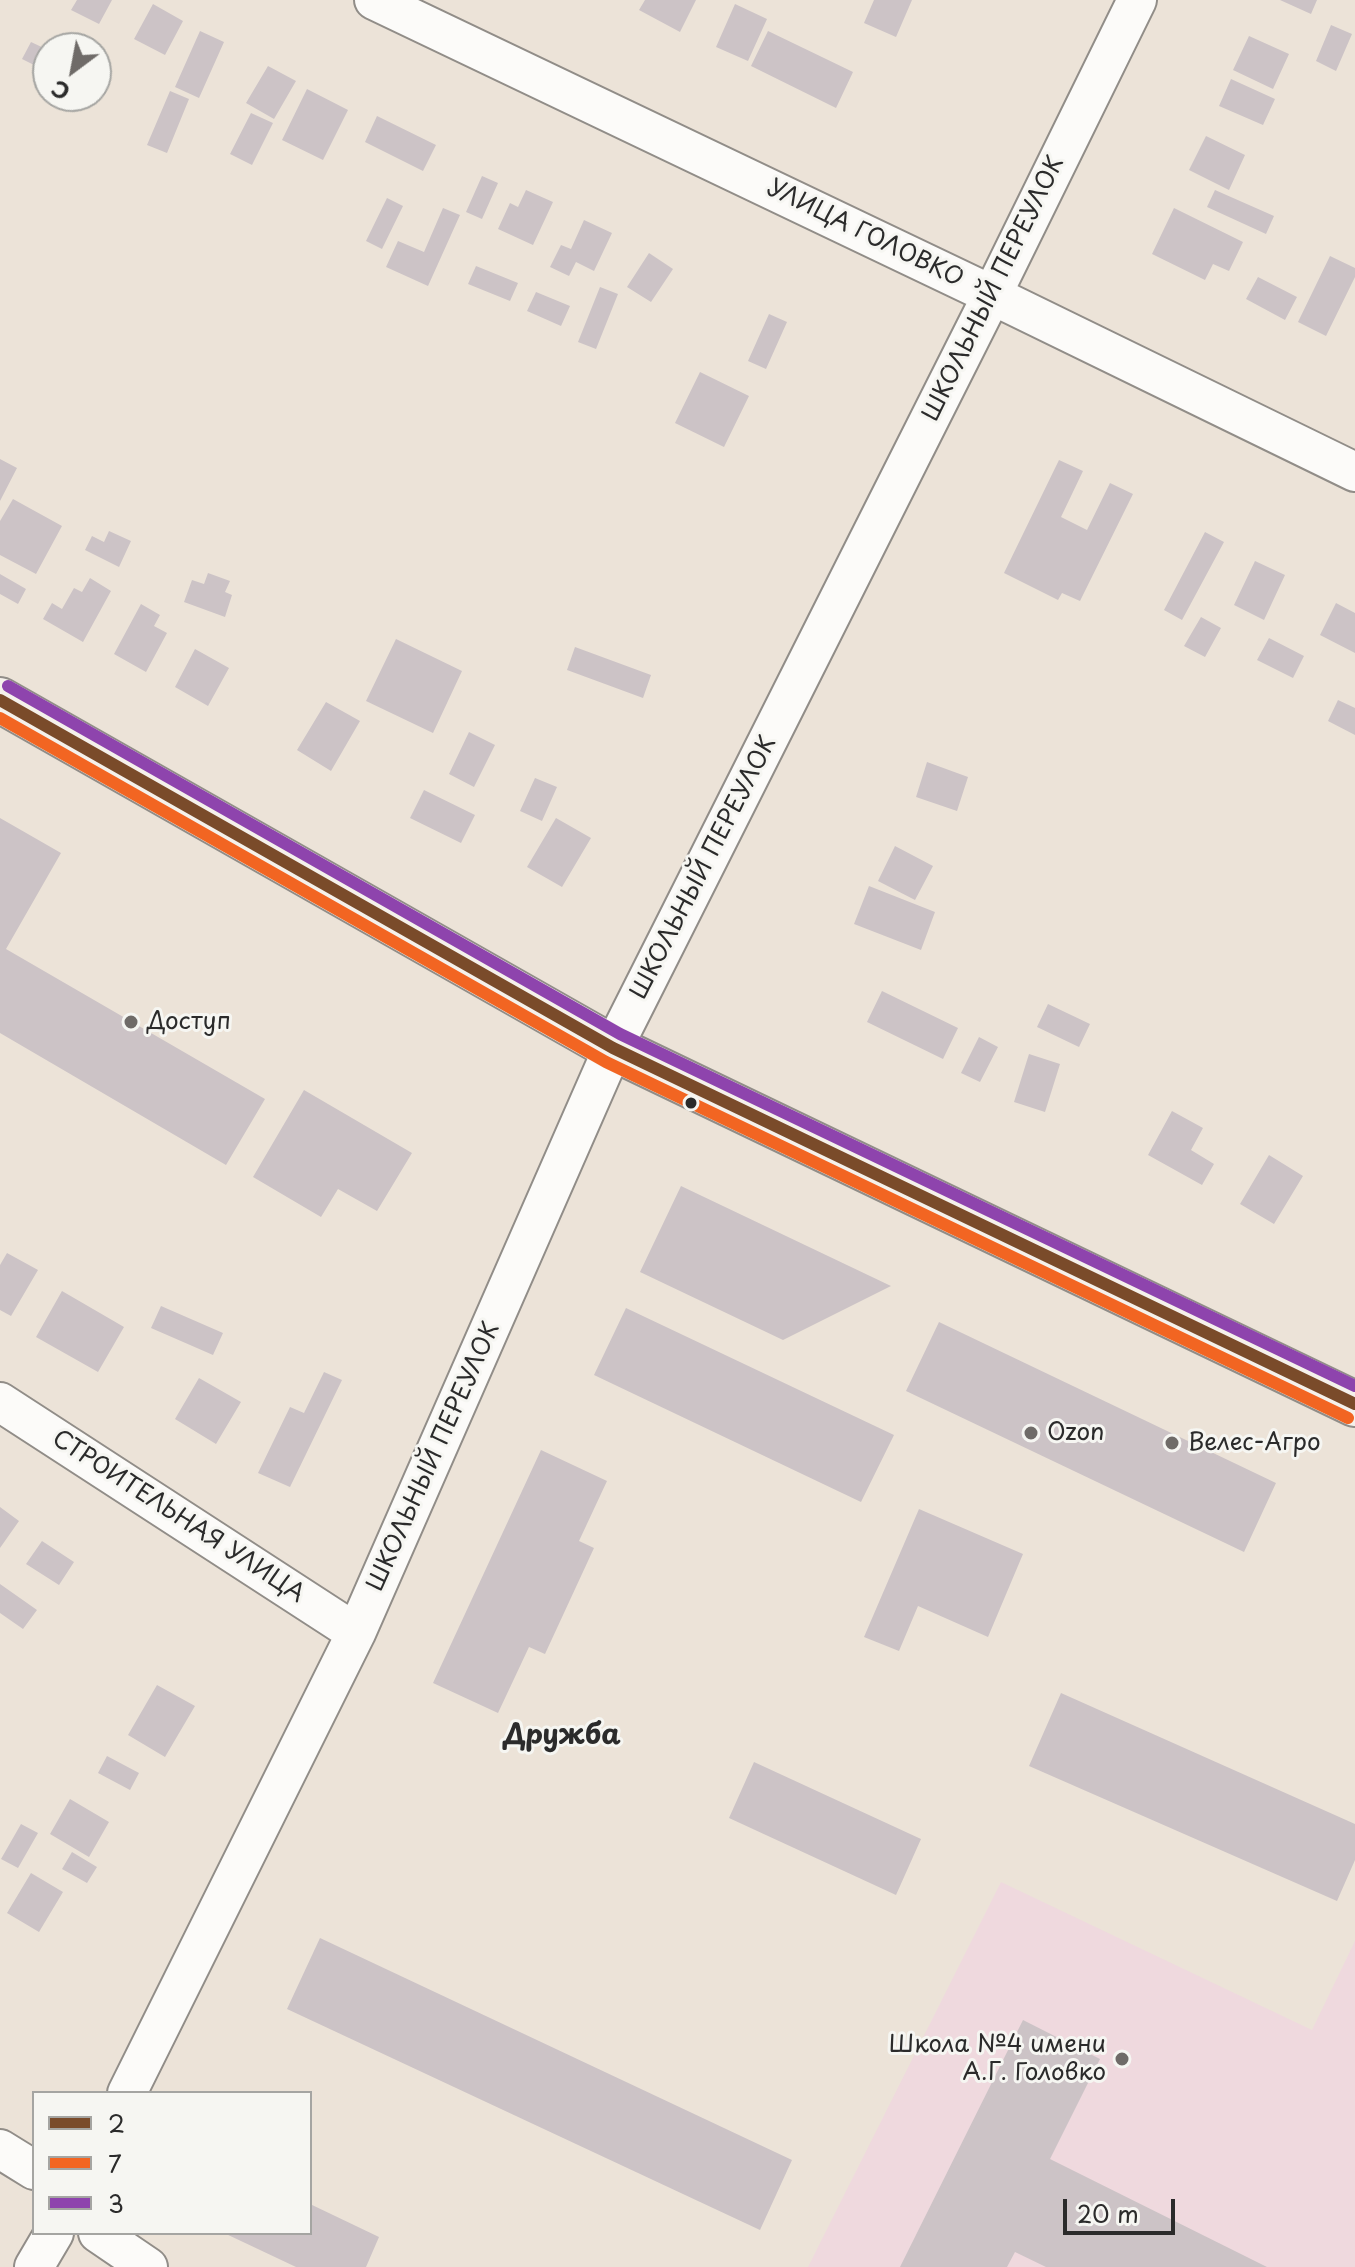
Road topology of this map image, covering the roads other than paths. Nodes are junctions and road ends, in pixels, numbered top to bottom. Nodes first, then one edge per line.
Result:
1 (374, 0) edge
2 (1137, 0) edge
3 (992, 295) junction
4 (1355, 472) edge
5 (0, 700) edge
6 (613, 1048) junction
7 (0, 1402) edge
8 (1355, 1404) edge
9 (356, 1633) junction
10 (128, 2091) edge
11 (0, 2149) edge
12 (32, 2169) edge
13 (53, 2235) edge
14 (101, 2235) edge
15 (34, 2267) edge
16 (148, 2267) edge

1 - 3 street, УЛИЦА ГОЛОВКО
2 - 3 street, ШКОЛЬНЫЙ ПЕРЕУЛОК
3 - 4 street, УЛИЦА ГОЛОВКО
3 - 6 street, ШКОЛЬНЫЙ ПЕРЕУЛОК
5 - 6 main road
6 - 8 main road
6 - 9 street, ШКОЛЬНЫЙ ПЕРЕУЛОК
7 - 9 street, СТРОИТЕЛЬНАЯ УЛИЦА
9 - 10 street, ШКОЛЬНЫЙ ПЕРЕУЛОК
11 - 12 street
13 - 15 street
14 - 16 street

